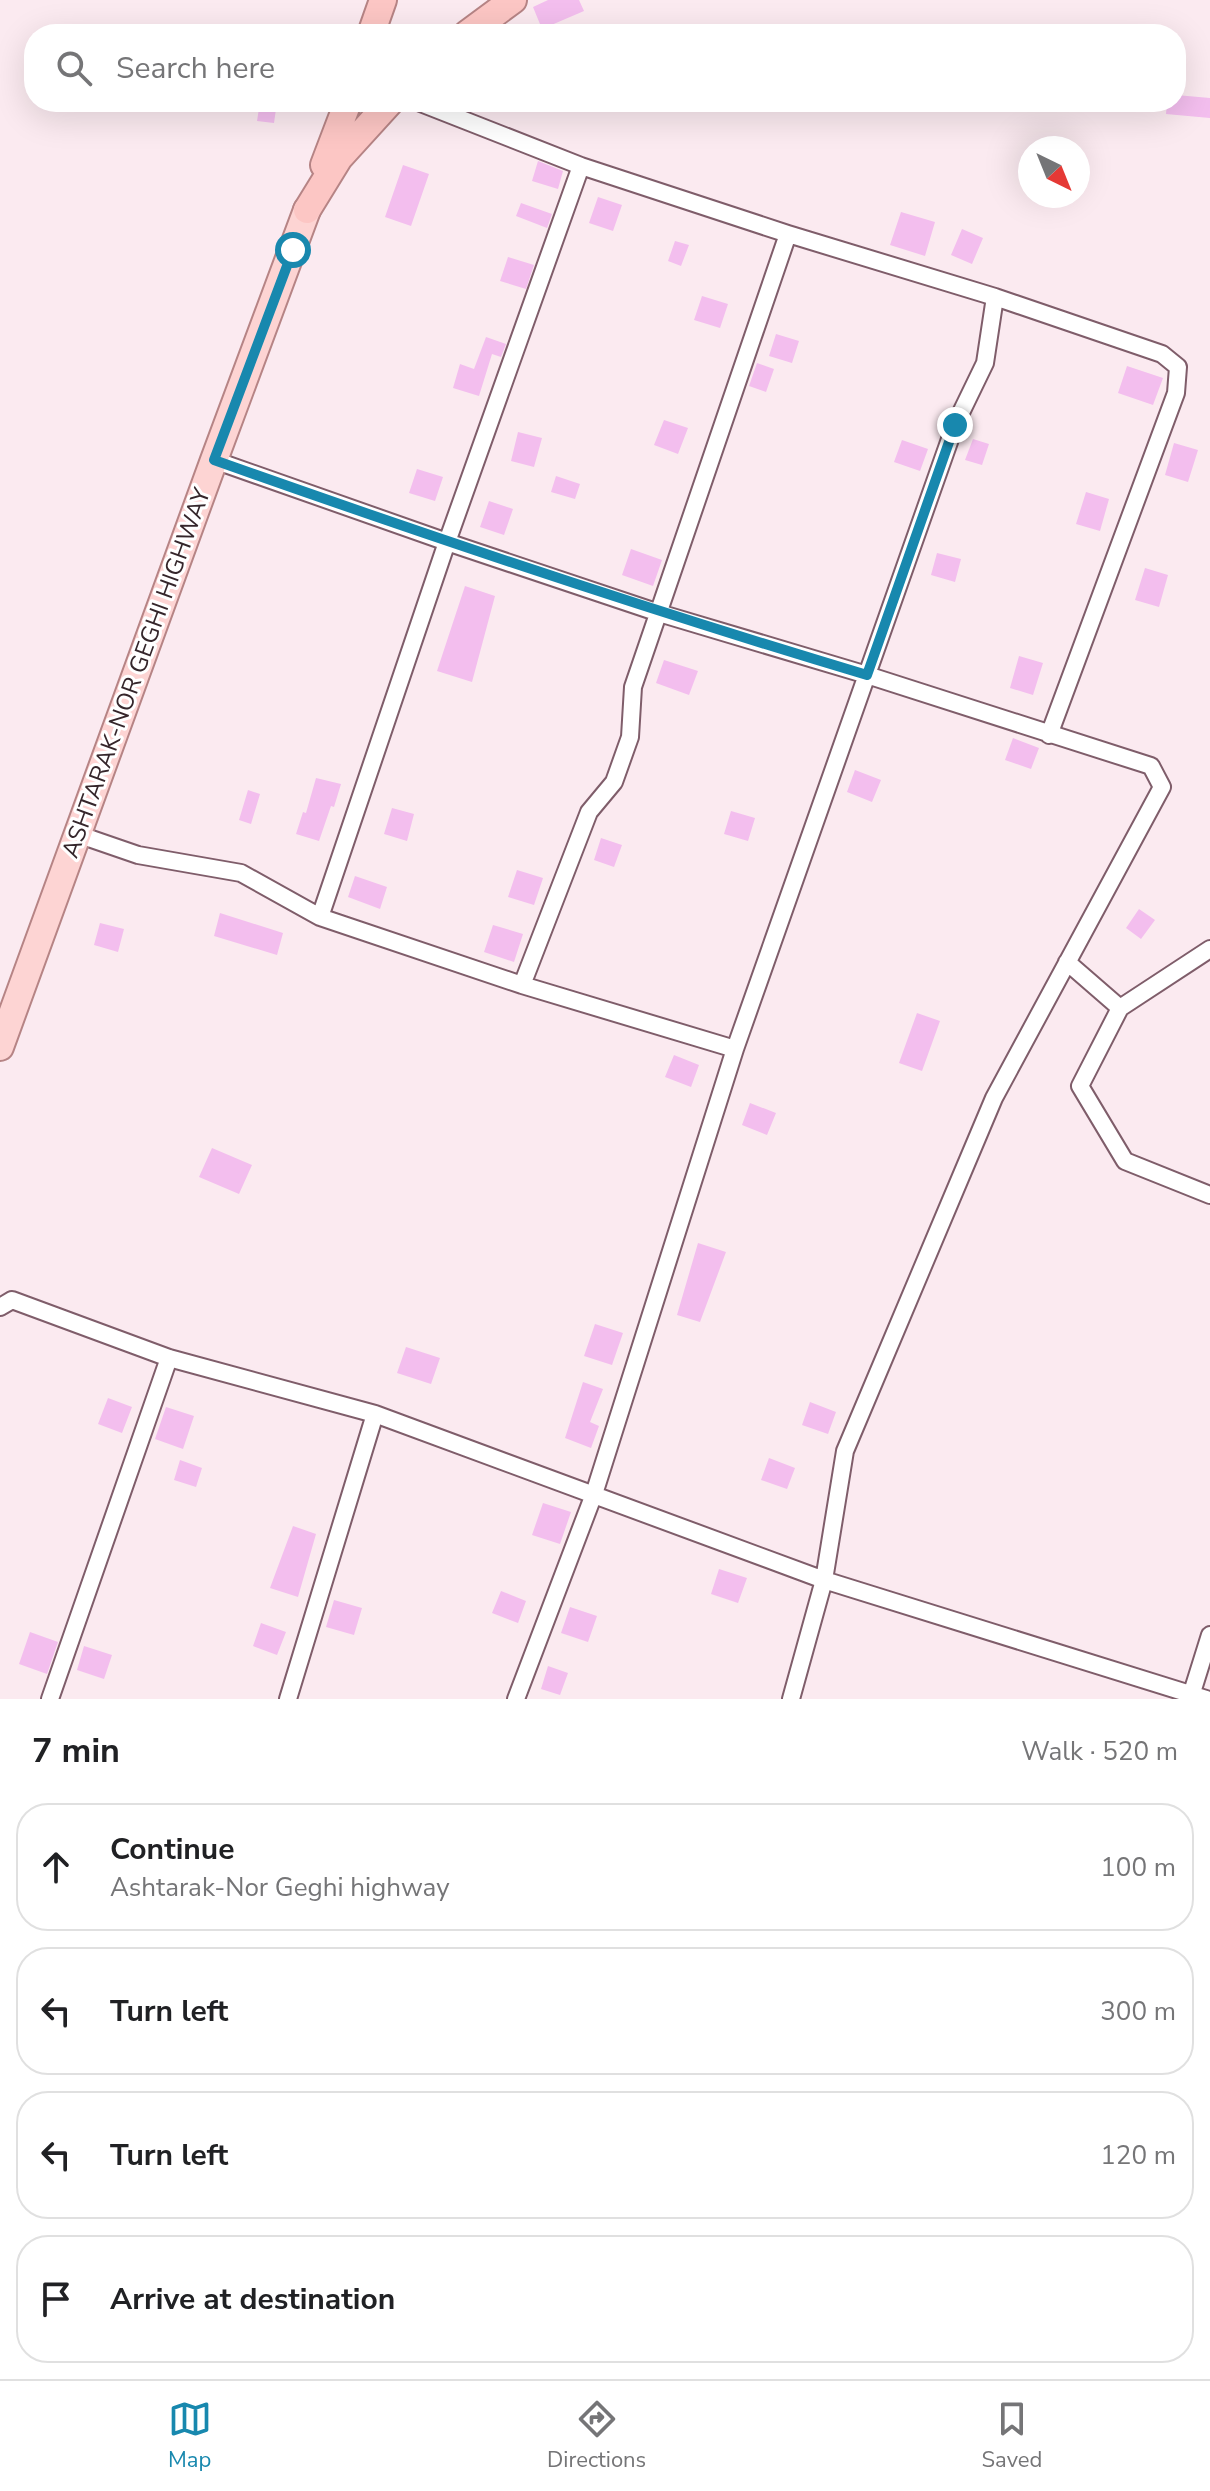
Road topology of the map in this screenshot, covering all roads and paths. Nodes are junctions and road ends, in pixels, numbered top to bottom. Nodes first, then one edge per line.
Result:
1 (369, 0) edge
2 (383, 0) edge
3 (513, 0) edge
4 (364, 24) edge
5 (375, 24) edge
6 (481, 24) edge
7 (344, 112) edge
8 (381, 112) edge
9 (443, 112) edge
10 (581, 166) junction
11 (307, 210) junction
12 (788, 234) junction
13 (995, 297) junction
14 (214, 460) junction
15 (447, 542) junction
16 (659, 613) junction
17 (867, 675) junction
18 (1049, 735) junction
19 (77, 834) junction
20 (320, 917) junction
21 (1210, 949) edge
22 (1067, 962) junction
23 (522, 985) junction
24 (1120, 1008) junction
25 (0, 1047) edge
26 (735, 1049) junction
27 (1210, 1195) edge
28 (0, 1307) edge
29 (169, 1358) junction
30 (375, 1414) junction
31 (594, 1494) junction
32 (824, 1580) junction
33 (1210, 1635) edge
34 (1196, 1697) edge
35 (50, 1699) edge
36 (288, 1699) edge
37 (516, 1699) edge
38 (791, 1699) edge

1 - 4 highway
2 - 5 highway
3 - 6 highway
7 - 11 highway
8 - 11 highway
9 - 10 street
10 - 12 street
10 - 15 street
11 - 14 main road, ASHTARAK-NOR GEGHI HIGHWAY
12 - 13 street
12 - 16 street
13 - 17 street
13 - 18 street
14 - 15 street
14 - 19 main road, ASHTARAK-NOR GEGHI HIGHWAY
15 - 16 street
15 - 20 street
16 - 17 street
16 - 23 street
17 - 18 street
17 - 26 street
18 - 22 street
19 - 20 street
19 - 25 main road, ASHTARAK-NOR GEGHI HIGHWAY
20 - 23 street
21 - 24 street
22 - 24 street
22 - 32 street
23 - 26 street
24 - 27 street
26 - 31 street
28 - 29 street
29 - 30 street
29 - 35 street
30 - 31 street
30 - 36 street
31 - 32 street
31 - 37 street
32 - 34 street
32 - 38 street
33 - 34 street

